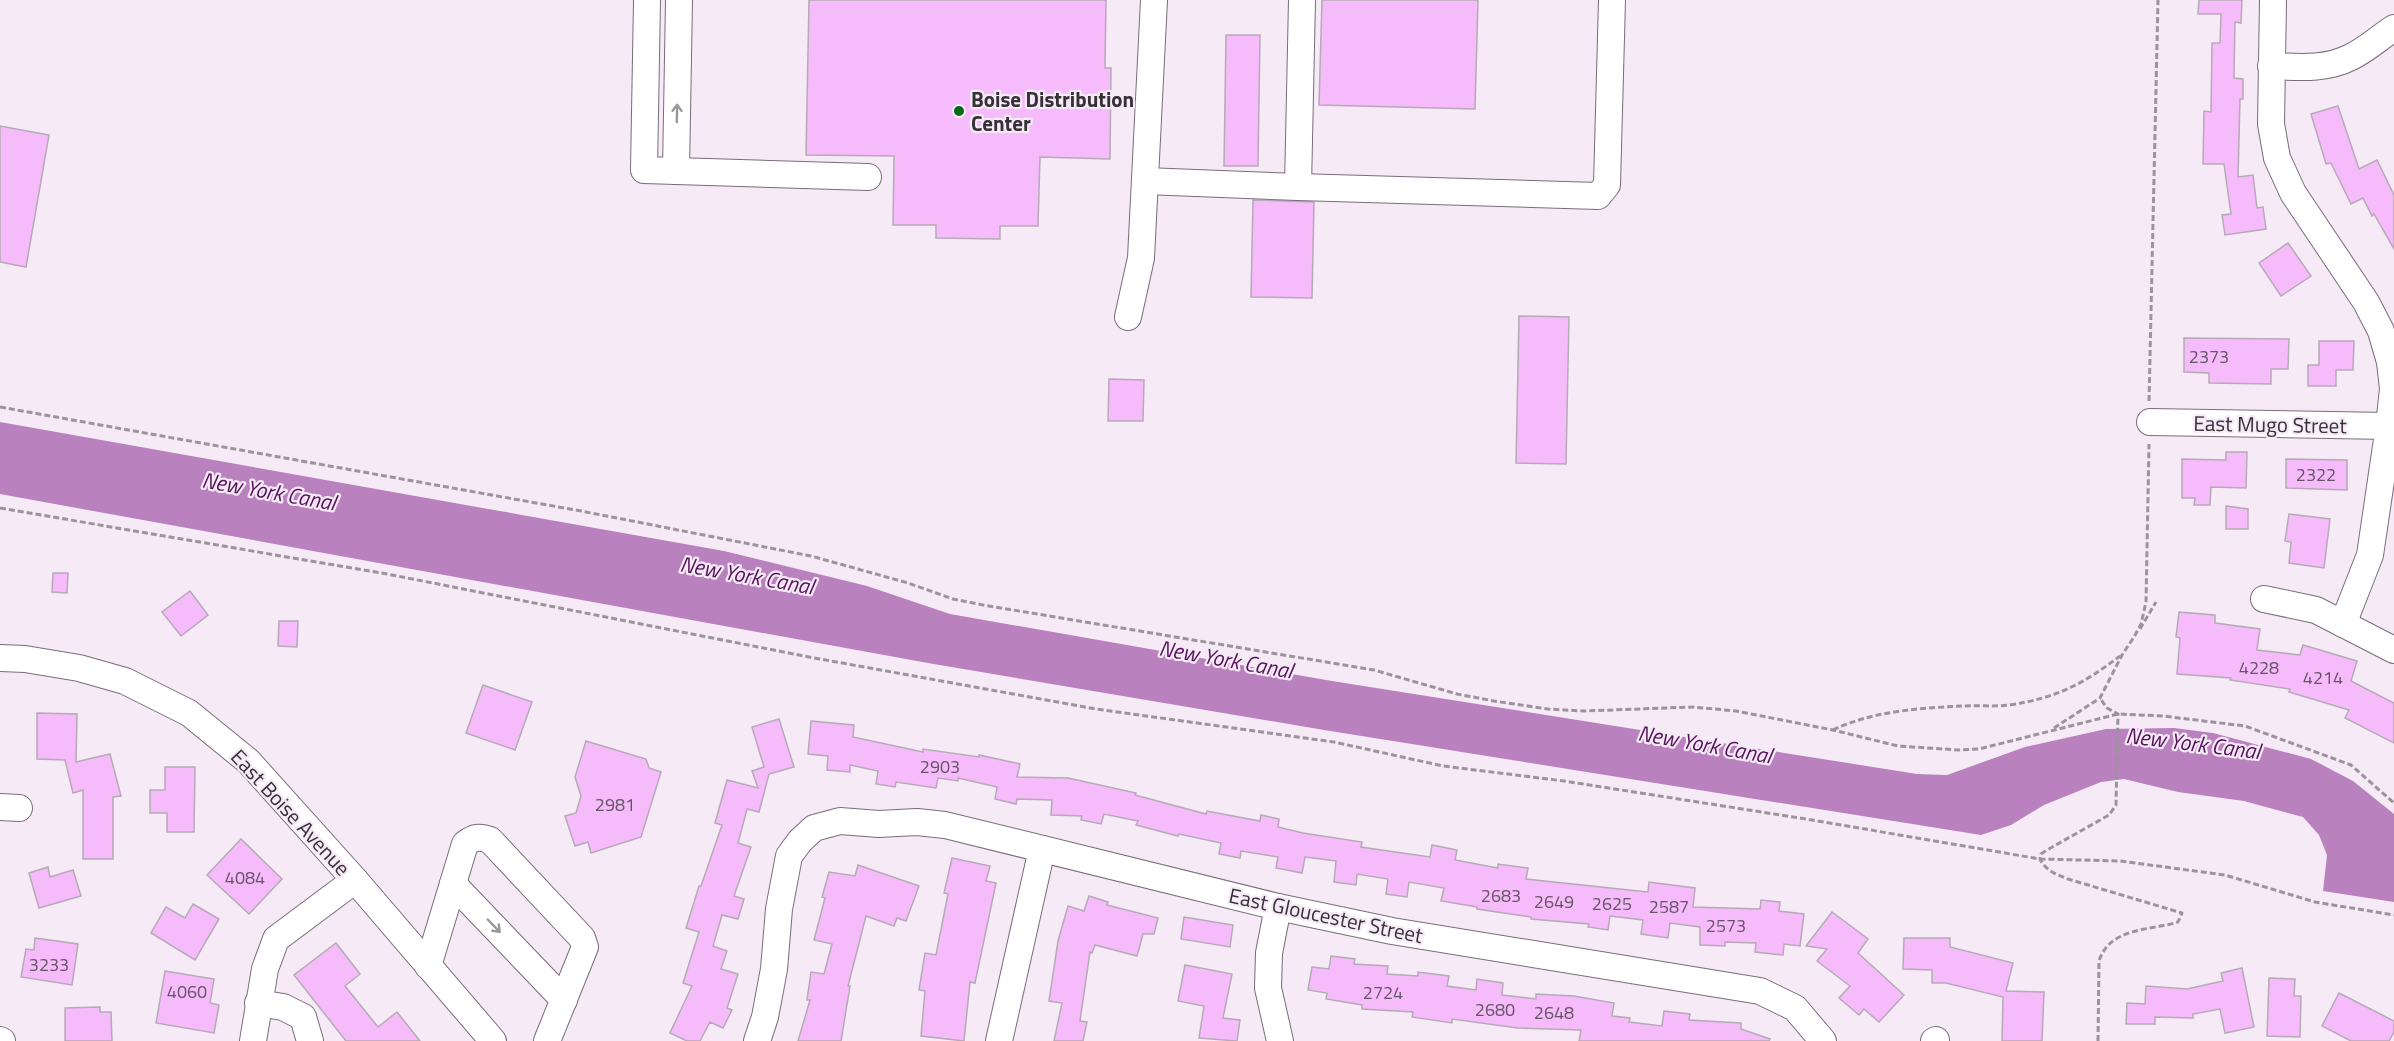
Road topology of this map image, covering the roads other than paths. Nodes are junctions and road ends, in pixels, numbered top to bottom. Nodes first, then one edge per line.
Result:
1 (647, 0) edge
2 (679, 0) edge
3 (1154, 0) edge
4 (1302, 0) edge
5 (1612, 0) edge
6 (2273, 0) edge
7 (2394, 28) edge
8 (2271, 66) junction
9 (676, 171) junction
10 (867, 177) dead end
11 (1145, 181) junction
12 (1298, 187) junction
13 (1128, 317) dead end
14 (2150, 422) road end
15 (2390, 426) junction
16 (2264, 599) dead end
17 (2343, 624) junction
18 (2394, 650) edge
19 (0, 658) edge
20 (1042, 849) junction
21 (355, 880) junction
22 (453, 884) junction
23 (1278, 907) junction
24 (428, 966) junction
25 (564, 999) junction
26 (258, 1003) junction
27 (253, 1041) edge
28 (310, 1041) edge
29 (493, 1041) edge
30 (547, 1041) edge
31 (757, 1041) edge
32 (999, 1041) edge
33 (1280, 1041) edge
34 (1823, 1041) edge

1 - 9 street
9 -> 2 street
3 - 11 street
4 - 12 street
5 - 12 street
6 - 8 street
7 - 8 street
8 - 15 street
9 - 10 street
11 - 12 street
11 - 13 street
14 - 15 street, East Mugo Street
15 - 17 street
16 - 17 street
17 - 18 street
19 - 21 street, East Boise Avenue
20 - 23 street, East Gloucester Street
20 - 31 street, East Gloucester Street
20 - 32 street
21 - 24 street, East Boise Avenue
21 - 26 street
22 - 24 street
22 -> 25 street
22 - 25 street
23 - 33 street
23 - 34 street, East Gloucester Street
24 - 29 street, East Boise Avenue
25 - 30 street
26 - 27 street
26 - 28 street

